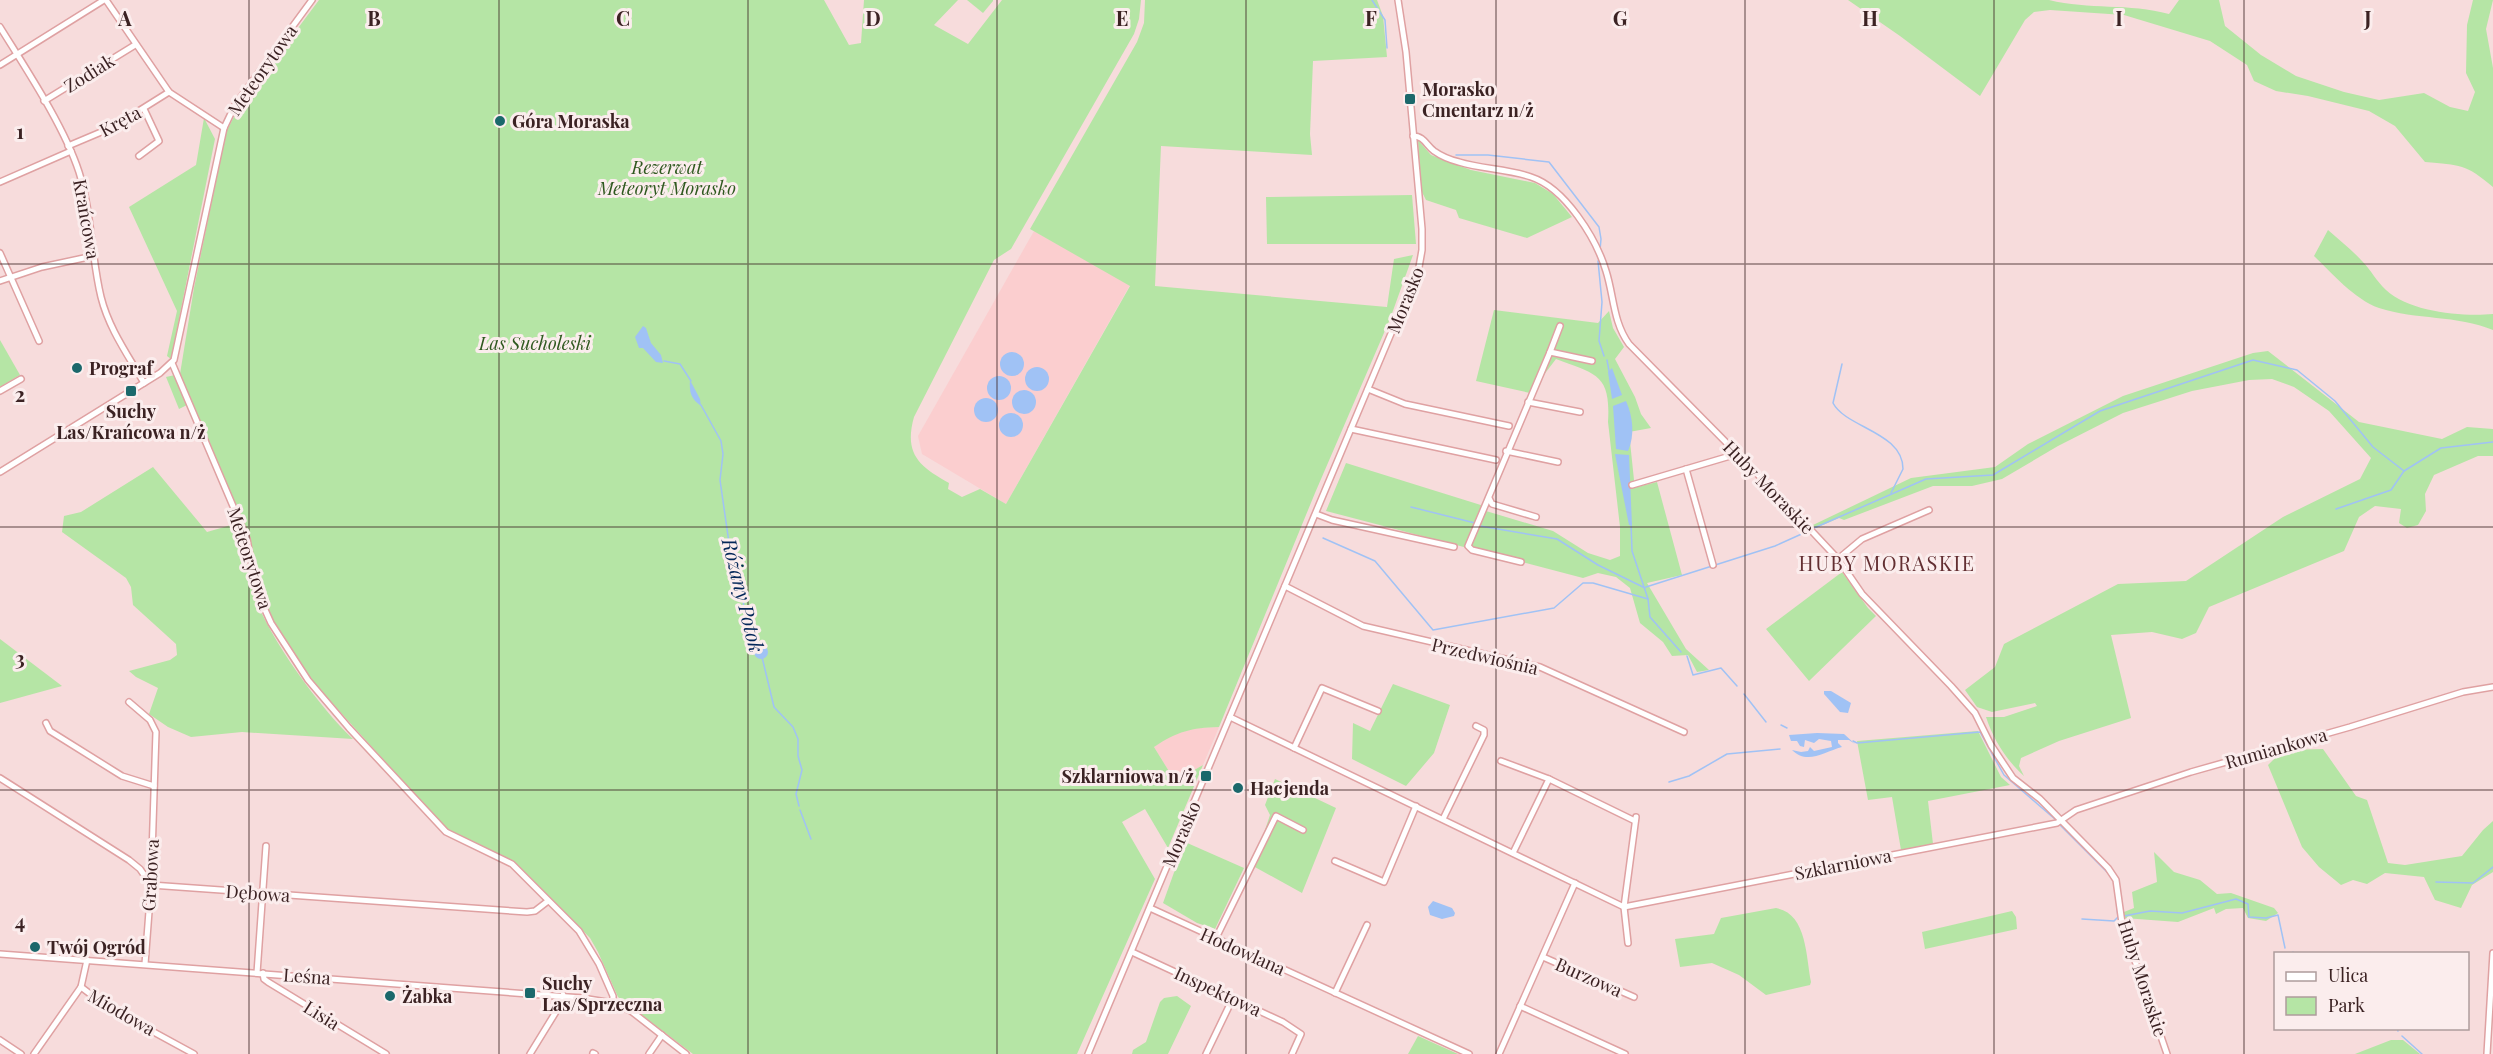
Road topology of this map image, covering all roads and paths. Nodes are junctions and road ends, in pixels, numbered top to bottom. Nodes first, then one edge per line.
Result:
1 (105, 0) edge
2 (312, 0) edge
3 (1398, 0) edge
4 (0, 27) edge
5 (135, 45) junction
6 (17, 55) junction
7 (0, 65) edge
8 (169, 92) junction
9 (44, 101) junction
10 (144, 109) junction
11 (224, 128) junction
12 (1413, 136) junction
13 (70, 148) junction
14 (139, 156) dead end
15 (0, 182) edge
16 (0, 254) edge
17 (93, 256) junction
18 (10, 277) junction
19 (0, 281) edge
20 (1560, 326) dead end
21 (39, 341) dead end
22 (1550, 352) junction
23 (1592, 361) dead end
24 (172, 363) junction
25 (21, 379) dead end
26 (144, 383) junction
27 (1368, 389) junction
28 (0, 391) edge
29 (1528, 402) junction
30 (1580, 412) dead end
31 (1509, 426) dead end
32 (1352, 429) junction
33 (1506, 451) junction
34 (1737, 454) junction
35 (1496, 460) dead end
36 (1558, 462) dead end
37 (1686, 469) junction
38 (0, 472) edge
39 (1632, 485) dead end
40 (1489, 497) junction
41 (1929, 510) dead end
42 (1316, 514) junction
43 (1536, 517) dead end
44 (1454, 547) dead end
45 (1838, 559) junction
46 (1521, 562) dead end
47 (1713, 566) dead end
48 (1285, 586) junction
49 (2493, 687) edge
50 (129, 702) dead end
51 (1378, 711) dead end
52 (1230, 717) junction
53 (46, 723) dead end
54 (1476, 726) dead end
55 (1684, 732) dead end
56 (1294, 747) junction
57 (1501, 761) dead end
58 (0, 778) edge
59 (1549, 779) junction
60 (154, 786) junction
61 (38, 802) junction
62 (1416, 806) junction
63 (34, 808) dead end
64 (1443, 819) junction
65 (2062, 819) junction
66 (1303, 830) dead end
67 (266, 846) dead end
68 (1513, 853) junction
69 (1335, 861) dead end
70 (1575, 883) junction
71 (151, 885) junction
72 (263, 893) junction
73 (548, 901) junction
74 (1624, 907) junction
75 (1150, 908) junction
76 (1367, 925) dead end
77 (1216, 938) junction
78 (1629, 943) dead end
79 (1132, 952) junction
80 (2493, 953) edge
81 (0, 954) edge
82 (1543, 957) junction
83 (87, 960) junction
84 (145, 964) junction
85 (260, 973) junction
86 (81, 987) junction
87 (1335, 993) junction
88 (563, 995) junction
89 (1634, 997) dead end
90 (1233, 998) junction
91 (613, 1003) junction
92 (1520, 1006) junction
93 (661, 1035) junction
94 (0, 1040) edge
95 (21, 1054) edge
96 (34, 1054) edge
97 (194, 1054) edge
98 (386, 1054) edge
99 (530, 1054) edge
100 (648, 1054) edge
101 (686, 1054) edge
102 (1088, 1054) edge
103 (1206, 1054) edge
104 (1292, 1054) edge
105 (1469, 1054) edge
106 (1499, 1054) edge
107 (1625, 1054) edge
108 (2167, 1054) edge
109 (2487, 1054) edge

1 - 5 street
1 - 6 street
2 - 11 street, Meteorytowa
3 - 12 street, Morasko
4 - 6 street, Krańcowa
5 - 8 street
5 - 9 street, Zodiak
6 - 7 street
6 - 9 street, Krańcowa
8 - 10 street, Kręta
8 - 11 street
9 - 13 street, Krańcowa
10 - 13 street, Kręta
10 - 14 street
11 - 24 street, Meteorytowa
12 - 27 street, Morasko
12 - 34 street, Huby Moraskie
13 - 15 street, Kręta
13 - 17 street, Krańcowa
16 - 18 street
17 - 18 street
17 - 26 street, Krańcowa
18 - 19 street
18 - 21 street
20 - 22 street
22 - 23 street
22 - 29 street
24 - 26 street
24 - 73 street, Meteorytowa
25 - 28 street
26 - 38 street
27 - 31 street
27 - 32 street, Morasko
29 - 30 street
29 - 33 street
32 - 35 street
32 - 42 street, Morasko
33 - 36 street
33 - 40 street
34 - 37 street
34 - 45 street, Huby Moraskie
37 - 39 street
37 - 47 street
40 - 43 street
40 - 46 street
41 - 45 street
42 - 44 street
42 - 48 street, Morasko
45 - 65 street, Huby Moraskie
48 - 52 street, Morasko
48 - 55 street, Przedwiośnia
49 - 65 street, Rumiankowa
50 - 60 street, Grabowa
51 - 56 street
52 - 56 street
52 - 75 street, Morasko
53 - 60 street
54 - 64 street
56 - 62 street
57 - 59 street
58 - 61 street
59 - 68 street
59 - 74 street
60 - 71 street, Grabowa
61 - 63 street
61 - 71 street
62 - 64 street
62 - 69 street
64 - 68 street
65 - 74 street, Szklarniowa
65 - 108 street, Huby Moraskie
66 - 77 street
67 - 72 street
68 - 70 street
70 - 74 street
70 - 82 street
71 - 72 street, Dębowa
71 - 84 street, Grabowa
72 - 73 street, Dębowa
72 - 85 street
73 - 91 street, Meteorytowa
74 - 78 street
75 - 77 street, Hodowlana
75 - 79 street, Morasko
76 - 87 street
77 - 87 street, Hodowlana
79 - 90 street, Inspektowa
79 - 102 street, Morasko
80 - 109 street
81 - 83 street, Leśna
82 - 89 street, Burzowa
82 - 92 street
83 - 84 street, Leśna
83 - 86 street
84 - 85 street, Leśna
85 - 88 street, Leśna
85 - 98 street, Lisia
86 - 96 street
86 - 97 street, Miodowa
87 - 105 street, Hodowlana
88 - 91 street, Leśna
88 - 99 street
90 - 103 street
90 - 104 street, Inspektowa
91 - 93 street
92 - 106 street
92 - 107 street
93 - 100 street
93 - 101 street
94 - 95 street

